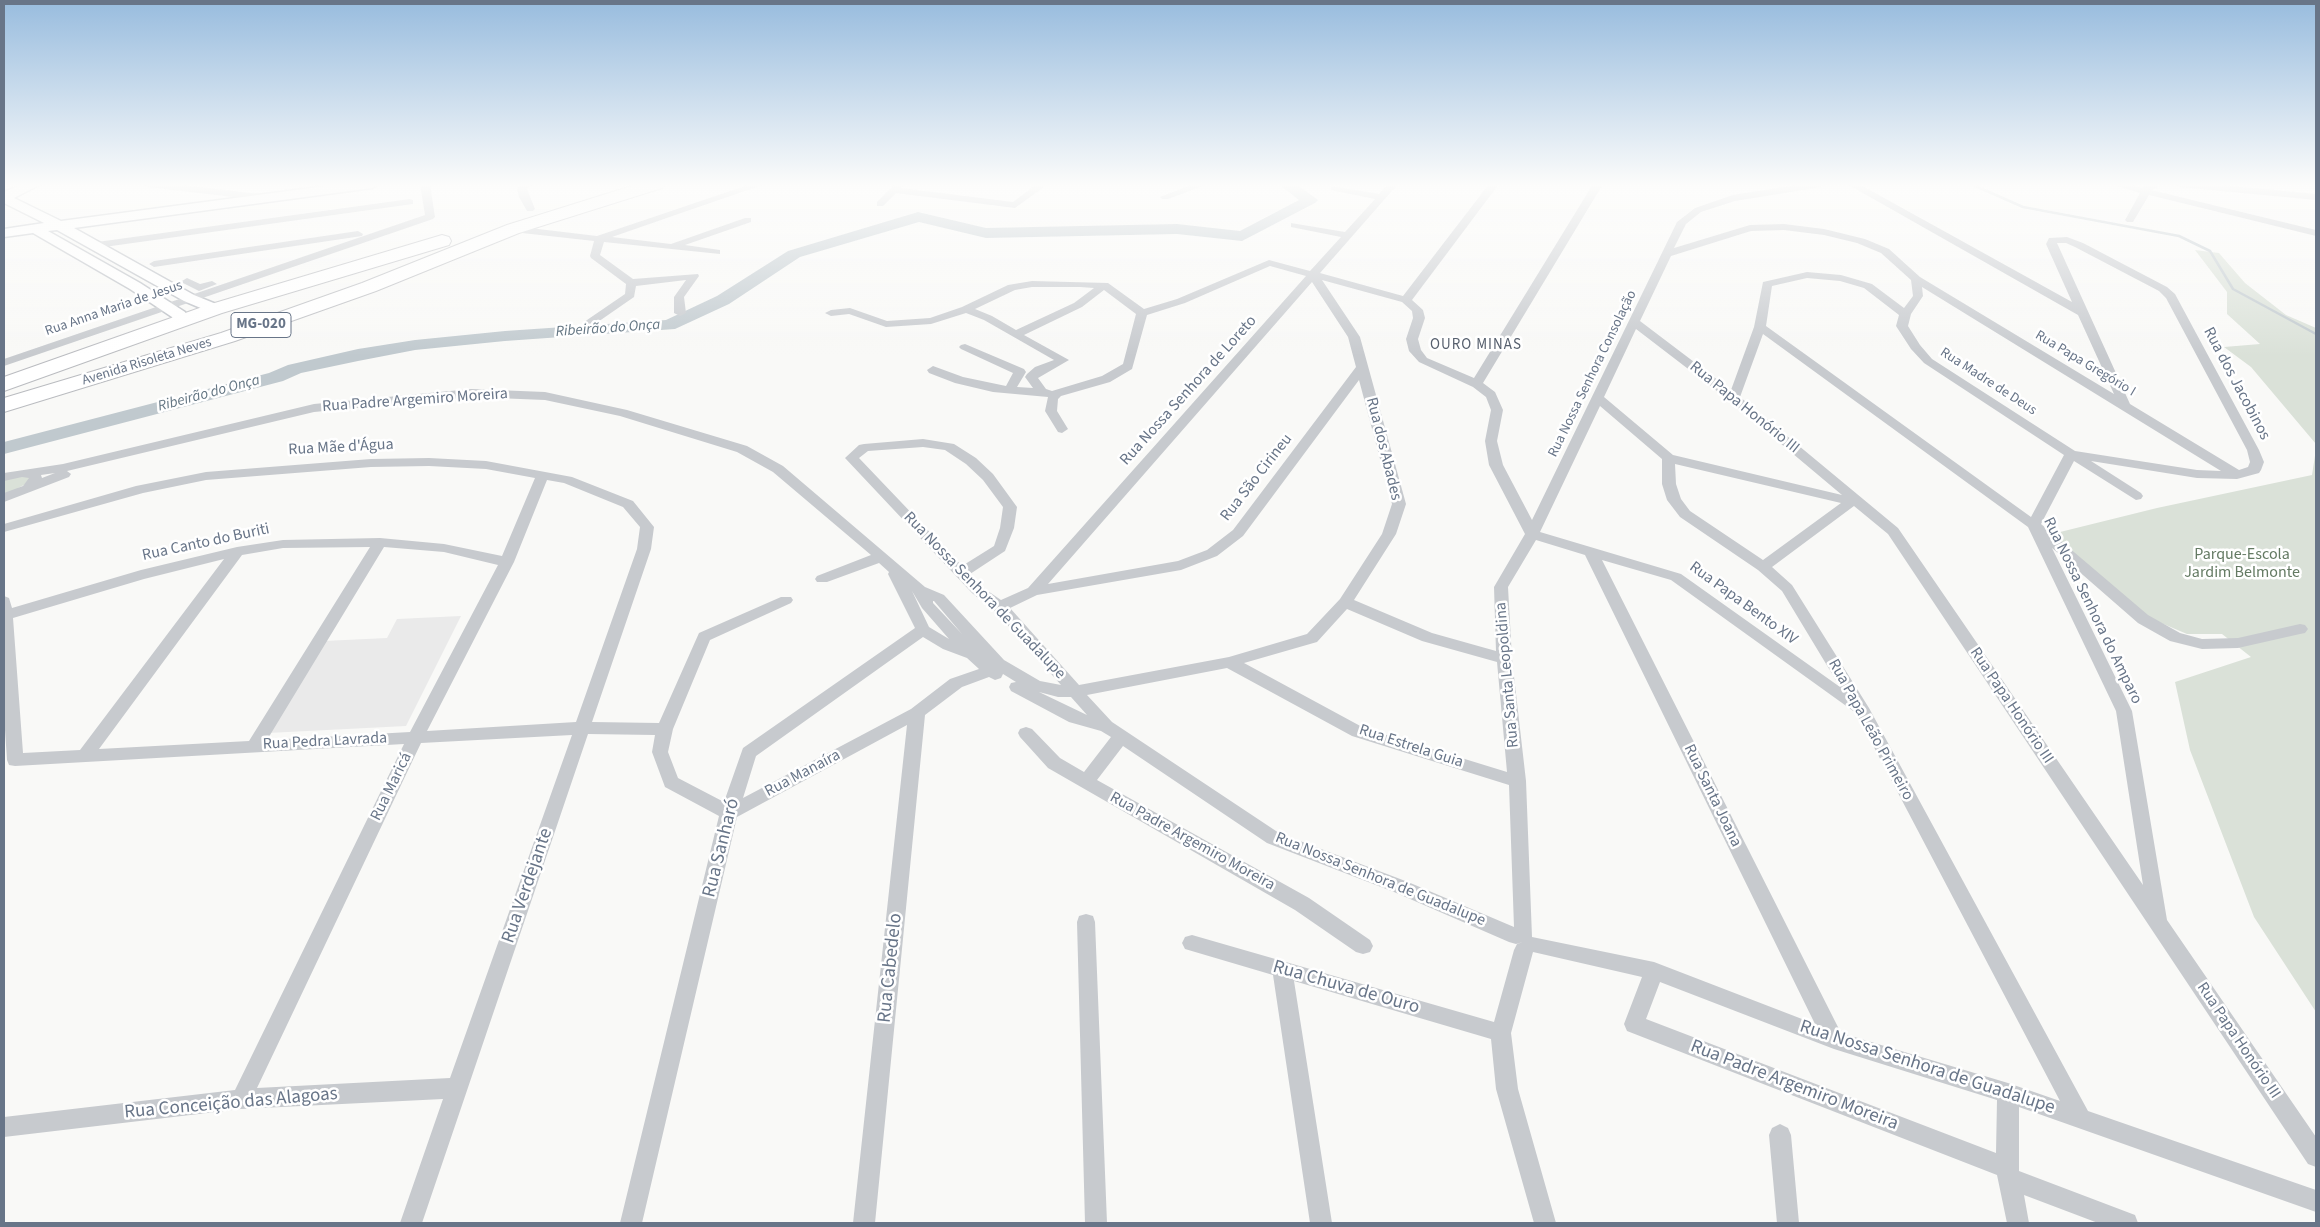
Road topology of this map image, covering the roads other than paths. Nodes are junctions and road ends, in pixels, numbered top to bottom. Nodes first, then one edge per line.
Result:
1 (53, 241) edge
2 (89, 241) edge
3 (163, 241) edge
4 (238, 241) edge
5 (309, 241) edge
6 (358, 241) edge
7 (438, 241) edge
8 (484, 241) edge
9 (599, 241) edge
10 (626, 241) edge
11 (688, 241) edge
12 (1343, 241) edge
13 (1451, 241) edge
14 (1563, 241) edge
15 (1673, 241) edge
16 (1708, 241) edge
17 (1858, 241) edge
18 (1955, 241) edge
19 (2052, 241) edge
20 (2068, 241) edge
21 (97, 245) junction
22 (672, 247) junction
23 (716, 252) dead end
24 (1667, 254) junction
25 (154, 264) dead end
26 (1313, 276) junction
27 (1916, 279) junction
28 (187, 281) dead end
29 (630, 283) junction
30 (1104, 285) junction
31 (189, 298) junction
32 (1406, 300) junction
33 (165, 306) junction
34 (215, 309) junction
35 (966, 309) junction
36 (680, 313) dead end
37 (831, 313) dead end
38 (1142, 313) junction
39 (2083, 313) junction
40 (1905, 314) junction
41 (181, 320) junction
42 (591, 322) dead end
43 (1635, 322) junction
44 (1760, 326) junction
45 (239, 332) junction
46 (1015, 335) junction
47 (965, 347) dead end
48 (4, 363) edge
49 (1362, 368) junction
50 (933, 370) dead end
51 (4, 384) edge
52 (1477, 384) junction
53 (1009, 390) junction
54 (1043, 393) junction
55 (1057, 393) junction
56 (1734, 398) junction
57 (1599, 399) junction
58 (13, 403) edge
59 (2124, 406) junction
60 (4, 411) edge
61 (1062, 429) dead end
62 (2071, 454) junction
63 (1668, 458) junction
64 (98, 460) junction
65 (4, 472) edge
66 (23, 473) junction
67 (543, 475) junction
68 (2237, 475) junction
69 (4, 477) edge
70 (24, 491) junction
71 (2136, 496) dead end
72 (4, 498) edge
73 (1857, 503) junction
74 (4, 506) edge
75 (2034, 525) junction
76 (4, 528) edge
77 (1532, 534) junction
78 (380, 542) junction
79 (644, 549) joint
80 (237, 551) junction
81 (1591, 552) junction
82 (885, 560) junction
83 (506, 562) junction
84 (1763, 567) junction
85 (961, 573) junction
86 (822, 579) dead end
87 (920, 590) junction
88 (1033, 591) junction
89 (786, 600) dead end
90 (1345, 602) junction
91 (5, 608) edge
92 (1000, 608) junction
93 (2300, 629) dead end
94 (923, 630) junction
95 (974, 656) junction
96 (1504, 659) junction
97 (1229, 662) junction
98 (990, 671) junction
99 (1077, 691) junction
100 (1862, 712) junction
101 (917, 713) junction
102 (1106, 726) junction
103 (583, 728) junction
104 (665, 729) junction
105 (1026, 733) dead end
106 (1121, 736) junction
107 (415, 738) junction
108 (254, 746) junction
109 (85, 756) junction
110 (1517, 781) junction
111 (1086, 782) junction
112 (730, 813) junction
113 (1086, 922) dead end
114 (2159, 925) junction
115 (1525, 941) junction
116 (1192, 943) dead end
117 (1363, 946) dead end
118 (1282, 970) junction
119 (1654, 971) junction
120 (1500, 1033) junction
121 (1834, 1040) junction
122 (458, 1088) junction
123 (2008, 1093) junction
124 (241, 1099) junction
125 (2081, 1119) junction
126 (4, 1127) edge
127 (1780, 1135) dead end
128 (2316, 1156) edge
129 (2008, 1173) junction
130 (2316, 1201) edge
131 (411, 1223) edge
132 (631, 1223) edge
133 (864, 1223) edge
134 (1096, 1223) edge
135 (1321, 1223) edge
136 (1545, 1223) edge
137 (1788, 1223) edge
138 (2018, 1223) edge
139 (2127, 1223) edge

1 - 33 main road
2 - 21 main road
3 - 21 street
4 - 25 street
5 - 28 street
6 - 31 street, Rua Anna Maria de Jesus
7 - 34 highway, Avenida Risoleta Neves / MG-020
8 - 45 highway, Avenida Risoleta Neves / MG-020
9 - 29 street
10 - 22 street
11 - 22 street
12 - 26 street, Rua Nossa Senhora de Loreto
13 - 32 street
14 - 52 street
15 - 24 street, Rua Nossa Senhora Consolação
16 - 24 street
17 - 27 street
18 - 39 street
19 - 39 street, Rua dos Jacobinos
20 - 68 street, Rua dos Jacobinos
21 - 31 main road
22 - 23 street
24 - 43 street, Rua Nossa Senhora Consolação
26 - 32 street
26 - 38 street
26 - 49 street, Rua dos Abades
26 - 88 street, Rua Nossa Senhora de Loreto
27 - 40 street
27 - 59 street, Rua Papa Gregório I
29 - 36 street
29 - 42 street
30 - 35 street
30 - 38 street
30 - 46 street
31 - 33 street, Rua Anna Maria de Jesus
31 - 34 main road
32 - 52 street
33 - 41 main road
33 - 48 street, Rua Anna Maria de Jesus
34 - 41 highway, Avenida Risoleta Neves / MG-020
34 - 45 highway
35 - 37 street
35 - 46 street
38 - 55 street
39 - 59 street
40 - 44 street
40 - 62 street, Rua Madre de Deus
41 - 51 highway, Avenida Risoleta Neves / MG-020
43 - 56 street, Rua Papa Honório III
43 - 57 street, Rua Nossa Senhora Consolação
44 - 56 street
44 - 75 street, Rua Nossa Senhora do Amparo
45 - 58 highway, Avenida Risoleta Neves / MG-020
46 - 54 street
47 - 53 street
49 - 88 street, Rua São Cirineu
49 - 90 street, Rua dos Abades
50 - 53 street
52 - 77 street
53 - 54 street
54 - 55 street
55 - 61 street
56 - 73 street, Rua Papa Honório III
57 - 63 street
57 - 77 street, Rua Nossa Senhora Consolação
58 - 60 street
59 - 68 street, Rua Papa Gregório I
62 - 68 street
62 - 71 street, Rua Madre de Deus
62 - 75 street
63 - 73 street
63 - 84 street, Rua Papa Leão Primeiro
64 - 66 street, Rua Padre Argemiro Moreira
64 - 70 street, Rua Padre Argemiro Moreira
64 - 82 street, Rua Padre Argemiro Moreira
65 - 66 street
66 - 69 street
66 - 70 street
67 - 76 street, Rua Mãe d'Água
67 - 79 street, Rua Mãe d'Água
67 - 83 street, Rua Maricá
70 - 72 street
70 - 74 street
73 - 84 street
73 - 114 street, Rua Papa Honório III
75 - 93 street
75 - 114 street, Rua Nossa Senhora do Amparo
77 - 81 street, Rua Papa Bento XIV
77 - 96 street, Rua Santa Leopoldina
78 - 80 street, Rua Canto do Buriti
78 - 83 street, Rua Canto do Buriti
78 - 108 street
79 - 103 street, Rua Verdejante
80 - 91 street, Rua Canto do Buriti
80 - 109 street
81 - 100 street, Rua Papa Bento XIV
81 - 121 street, Rua Santa Joana
82 - 86 street
82 - 87 street, Rua Padre Argemiro Moreira
82 - 94 street
83 - 107 street, Rua Maricá
84 - 100 street, Rua Papa Leão Primeiro
85 - 85 street, Rua Nossa Senhora de Guadalupe
85 - 92 street, Rua Nossa Senhora de Guadalupe
87 - 95 street, Rua Padre Argemiro Moreira
87 - 99 street, Rua Padre Argemiro Moreira
88 - 92 street, Rua Nossa Senhora de Loreto
89 - 104 street
90 - 96 street
90 - 97 street, Rua dos Abades
91 - 109 street, Rua Pedra Lavrada
92 - 99 street, Rua Nossa Senhora de Guadalupe
94 - 95 street, Rua Padre Argemiro Moreira
94 - 112 street, Rua Sanharó
95 - 98 street, Rua Padre Argemiro Moreira
96 - 110 street, Rua Santa Leopoldina
97 - 99 street, Rua dos Abades
97 - 110 street, Rua Estrela Guia
98 - 101 street, Rua Manaíra
98 - 102 street, Rua Padre Argemiro Moreira
99 - 102 street, Rua Nossa Senhora de Guadalupe
100 - 125 street, Rua Papa Leão Primeiro
101 - 112 street, Rua Manaíra
101 - 133 street, Rua Cabedelo
102 - 106 street, Rua Nossa Senhora de Guadalupe
103 - 104 street, Rua Pedra Lavrada
103 - 107 street, Rua Pedra Lavrada
103 - 122 street, Rua Verdejante
104 - 112 street
105 - 111 street, Rua Padre Argemiro Moreira
106 - 111 street
106 - 115 street, Rua Nossa Senhora de Guadalupe
107 - 108 street, Rua Pedra Lavrada
107 - 124 street, Rua Maricá
108 - 109 street, Rua Pedra Lavrada
110 - 115 street, Rua Santa Leopoldina
111 - 117 street, Rua Padre Argemiro Moreira
112 - 132 street, Rua Sanharó
113 - 134 street
114 - 128 street, Rua Papa Honório III
115 - 119 street, Rua Nossa Senhora de Guadalupe
115 - 120 street, Rua Santa Leopoldina
116 - 118 street, Rua Chuva de Ouro
118 - 120 street, Rua Chuva de Ouro
118 - 135 street
119 - 121 street, Rua Nossa Senhora de Guadalupe
119 - 129 street, Rua Padre Argemiro Moreira
120 - 136 street
121 - 123 street, Rua Nossa Senhora de Guadalupe
122 - 124 street, Rua Conceição das Alagoas
122 - 131 street, Rua Verdejante
123 - 125 street, Rua Nossa Senhora de Guadalupe
123 - 129 street
124 - 126 street, Rua Conceição das Alagoas
125 - 130 street, Rua Nossa Senhora de Guadalupe
127 - 137 street
129 - 138 street
129 - 139 street

